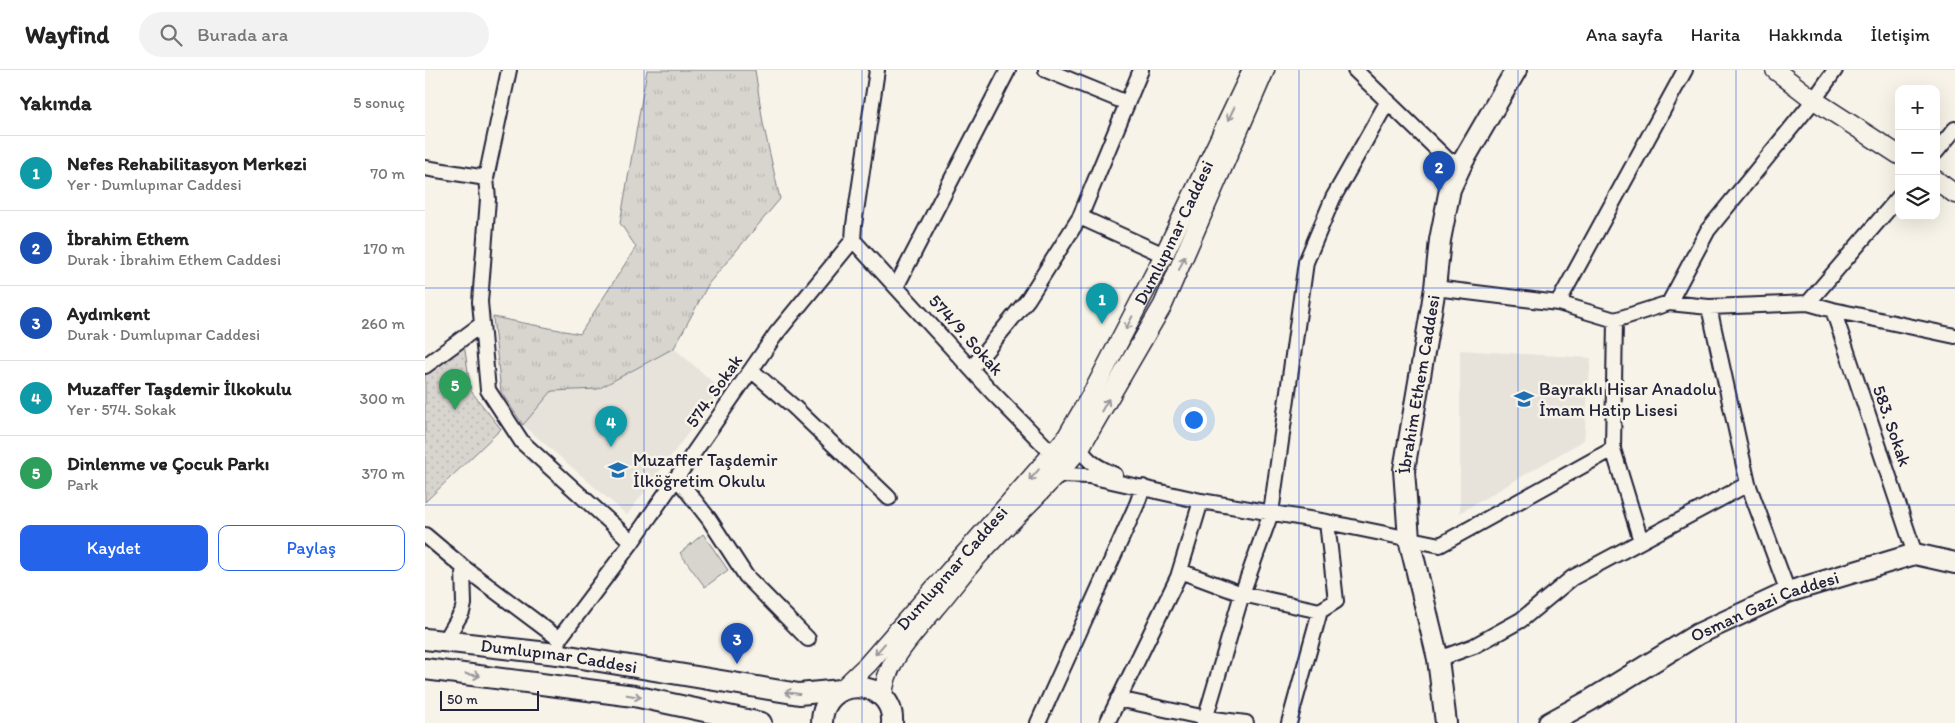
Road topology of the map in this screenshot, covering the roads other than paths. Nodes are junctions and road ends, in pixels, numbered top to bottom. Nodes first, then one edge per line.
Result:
1 (509, 70) edge
2 (877, 70) edge
3 (1007, 70) edge
4 (1046, 70) edge
5 (1141, 70) edge
6 (1252, 70) edge
7 (1265, 70) edge
8 (1355, 70) edge
9 (1516, 70) edge
10 (1685, 70) edge
11 (1775, 70) edge
12 (1835, 70) edge
13 (1814, 100) junction
14 (1388, 101) junction
15 (1127, 103) junction
16 (1955, 129) edge
17 (1940, 147) edge
18 (1895, 152) edge
19 (1462, 163) junction
20 (425, 168) edge
21 (487, 178) junction
22 (1940, 183) edge
23 (1955, 194) edge
24 (1895, 201) edge
25 (1080, 217) junction
26 (853, 240) junction
27 (1164, 255) junction
28 (896, 286) junction
29 (1435, 288) junction
30 (1558, 303) junction
31 (1669, 303) junction
32 (1808, 303) junction
33 (1709, 307) junction
34 (1833, 310) junction
35 (1615, 320) junction
36 (482, 324) junction
37 (1955, 336) edge
38 (425, 366) edge
39 (971, 369) junction
40 (751, 370) junction
41 (1080, 448) junction
42 (1613, 449) junction
43 (1054, 453) junction
44 (677, 478) junction
45 (1048, 483) junction
46 (1748, 484) junction
47 (1143, 487) junction
48 (889, 498) dead end
49 (1201, 501) junction
50 (1271, 513) junction
51 (1327, 522) junction
52 (425, 535) edge
53 (1409, 539) junction
54 (632, 542) junction
55 (1641, 542) junction
56 (1915, 554) junction
57 (1955, 563) edge
58 (463, 567) junction
59 (1180, 571) junction
60 (1788, 592) junction
61 (1242, 594) junction
62 (1320, 611) junction
63 (425, 639) edge
64 (808, 639) dead end
65 (445, 641) junction
66 (558, 647) junction
67 (1438, 658) junction
68 (425, 669) edge
69 (841, 690) junction
70 (883, 698) junction
71 (1118, 699) junction
72 (1589, 701) junction
73 (1448, 720) edge
74 (1205, 721) edge
75 (893, 722) edge
76 (761, 723) edge
77 (822, 723) edge
78 (1038, 723) edge
79 (1107, 723) edge
80 (1246, 723) edge
81 (1289, 723) edge
82 (1549, 723) edge
83 (1563, 723) edge

1 - 21 street
2 - 26 street
3 - 28 street
4 - 15 street
5 - 15 street
6 -> 27 street, Dumlupınar Caddesi
41 -> 7 street, Dumlupınar Caddesi
8 - 14 street
9 - 19 main road, İbrahim Ethem Caddesi
10 - 30 street
11 - 13 street
12 - 13 street
13 - 18 street
13 - 31 street
14 - 19 street
14 - 50 street
15 - 25 street
16 - 17 street
19 - 29 main road, İbrahim Ethem Caddesi
20 - 21 street
21 - 36 street
22 - 23 street
24 - 32 street
25 - 27 street
25 - 39 street
26 - 28 street, 574/9. Sokak
26 - 40 street, 574. Sokak
27 -> 43 street, Dumlupınar Caddesi
28 - 39 street, 574/9. Sokak
29 - 30 street
29 - 53 main road, İbrahim Ethem Caddesi
30 - 35 street
31 - 33 street
31 - 35 street
32 - 33 street
32 - 34 street
33 - 46 street
34 - 37 street
34 - 56 street, 583. Sokak
35 - 42 street
36 - 38 street
36 - 54 street
39 - 43 street, 574/9. Sokak
40 - 44 street, 574. Sokak
40 - 48 street
41 - 45 street, Dumlupınar Caddesi
41 - 47 street
42 - 53 street
42 - 55 street
43 -> 69 street, Dumlupınar Caddesi
44 - 54 street, 574. Sokak
44 - 64 street
45 - 47 street
45 - 70 street, Dumlupınar Caddesi
46 - 55 street
46 - 60 street
47 - 49 street
47 - 78 street
49 - 50 street
49 - 59 street
50 - 51 street
50 - 61 street
51 - 53 street
51 - 62 street
52 - 58 street
53 - 67 main road, İbrahim Ethem Caddesi
54 - 66 street, 574. Sokak
55 - 67 street
56 - 57 main road, Osman Gazi Caddesi
56 - 60 main road, Osman Gazi Caddesi
58 - 65 street
58 - 66 street
59 - 61 street
59 - 71 street
60 - 72 main road, Osman Gazi Caddesi
61 - 62 street
61 - 74 street
62 - 81 street
63 - 65 main road, Dumlupınar Caddesi
65 - 66 main road, Dumlupınar Caddesi
69 -> 66 main road, Dumlupınar Caddesi
67 - 73 main road, İbrahim Ethem Caddesi
68 -> 76 main road, Dumlupınar Caddesi
69 - 70 main road
69 - 77 main road
70 - 75 main road
71 - 74 street
71 - 79 street
72 - 82 main road, Osman Gazi Caddesi
72 - 83 main road, Osman Gazi Caddesi
74 - 80 street

